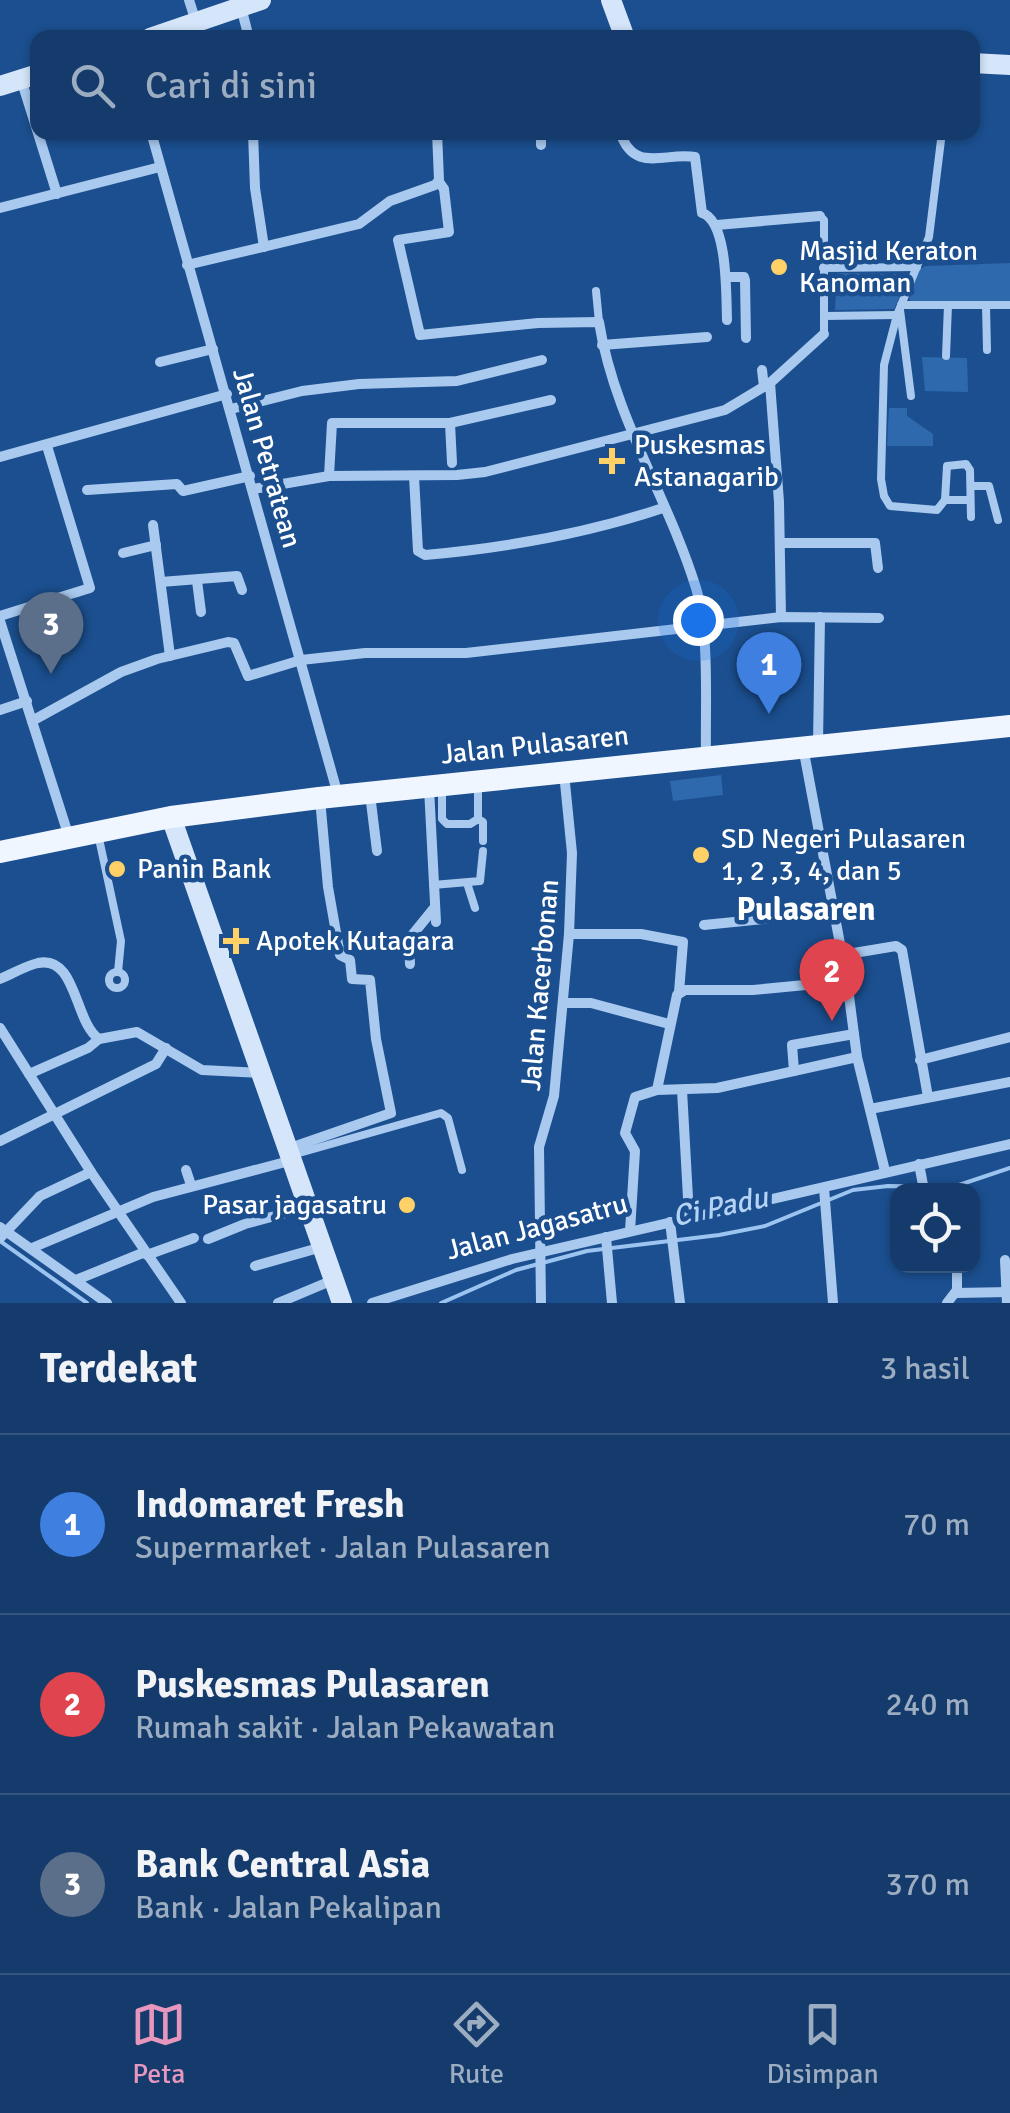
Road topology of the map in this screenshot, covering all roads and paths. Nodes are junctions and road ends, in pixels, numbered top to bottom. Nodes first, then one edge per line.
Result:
1 (189, 0) edge
2 (612, 0) edge
3 (251, 4) edge
4 (196, 22) junction
5 (173, 30) edge
6 (249, 30) edge
7 (621, 30) edge
8 (980, 64) edge
9 (1010, 65) edge
10 (19, 80) edge
11 (30, 113) edge
12 (39, 140) edge
13 (153, 140) edge
14 (253, 140) edge
15 (437, 140) edge
16 (624, 140) edge
17 (941, 140) edge
18 (160, 167) junction
19 (439, 182) junction
20 (57, 194) junction
21 (0, 208) edge
22 (820, 216) joint
23 (716, 225) junction
24 (264, 247) junction
25 (187, 266) junction
26 (916, 266) junction
27 (823, 268) junction
28 (726, 277) junction
29 (596, 291) dead end
30 (948, 305) junction
31 (986, 305) junction
32 (1010, 305) edge
33 (900, 310) junction
34 (825, 316) junction
35 (727, 320) dead end
36 (599, 322) junction
37 (824, 334) joint
38 (706, 338) dead end
39 (746, 338) dead end
40 (602, 345) junction
41 (213, 349) junction
42 (987, 350) dead end
43 (946, 356) dead end
44 (542, 360) dead end
45 (160, 362) dead end
46 (762, 370) dead end
47 (767, 385) junction
48 (227, 394) junction
49 (910, 396) dead end
50 (551, 400) dead end
51 (231, 409) junction
52 (450, 422) junction
53 (630, 434) junction
54 (47, 446) junction
55 (0, 457) edge
56 (452, 463) dead end
57 (250, 476) junction
58 (329, 476) junction
59 (414, 476) junction
60 (970, 486) junction
61 (253, 489) junction
62 (87, 490) dead end
63 (945, 500) junction
64 (970, 500) junction
65 (663, 508) junction
66 (970, 517) dead end
67 (998, 520) dead end
68 (153, 526) dead end
69 (780, 542) junction
70 (156, 545) junction
71 (123, 553) dead end
72 (878, 568) dead end
73 (198, 581) junction
74 (161, 582) junction
75 (242, 590) dead end
76 (202, 612) dead end
77 (781, 617) junction
78 (820, 617) junction
79 (879, 618) dead end
80 (1, 624) edge
81 (702, 624) junction
82 (170, 656) junction
83 (301, 660) junction
84 (27, 701) junction
85 (0, 710) edge
86 (32, 721) junction
87 (1010, 726) edge
88 (810, 745) junction
89 (706, 756) junction
90 (564, 772) junction
91 (478, 782) junction
92 (436, 786) junction
93 (370, 793) junction
94 (329, 798) junction
95 (171, 818) junction
96 (478, 819) junction
97 (98, 831) junction
98 (70, 837) junction
99 (377, 850) dead end
100 (0, 852) edge
101 (466, 883) junction
102 (433, 885) junction
103 (434, 907) junction
104 (475, 908) dead end
105 (834, 912) junction
106 (436, 922) dead end
107 (704, 926) dead end
108 (569, 934) junction
109 (842, 955) junction
110 (410, 964) dead end
111 (118, 972) dead end
112 (0, 979) edge
113 (847, 981) junction
114 (680, 992) junction
115 (564, 1003) junction
116 (669, 1024) junction
117 (0, 1028) edge
118 (854, 1034) junction
119 (1010, 1037) edge
120 (99, 1039) junction
121 (166, 1048) junction
122 (857, 1058) junction
123 (920, 1060) junction
124 (794, 1071) junction
125 (261, 1073) junction
126 (28, 1074) junction
127 (1010, 1082) edge
128 (657, 1090) junction
129 (682, 1090) junction
130 (928, 1098) junction
131 (870, 1108) junction
132 (55, 1112) junction
133 (0, 1141) edge
134 (1010, 1144) edge
135 (292, 1154) junction
136 (920, 1169) junction
137 (186, 1170) dead end
138 (462, 1170) dead end
139 (91, 1172) junction
140 (885, 1172) junction
141 (923, 1183) edge
142 (191, 1184) junction
143 (825, 1192) junction
144 (309, 1207) junction
145 (120, 1210) junction
146 (690, 1216) junction
147 (670, 1227) junction
148 (630, 1232) junction
149 (2, 1233) edge
150 (194, 1238) dead end
151 (208, 1239) dead end
152 (606, 1245) junction
153 (322, 1247) junction
154 (32, 1248) junction
155 (146, 1253) junction
156 (540, 1257) junction
157 (1005, 1260) dead end
158 (256, 1266) dead end
159 (957, 1273) edge
160 (76, 1280) junction
161 (333, 1280) junction
162 (956, 1292) junction
163 (1008, 1296) edge
164 (107, 1303) edge
165 (181, 1303) edge
166 (278, 1303) edge
167 (342, 1303) edge
168 (372, 1303) edge
169 (541, 1303) edge
170 (612, 1303) edge
171 (680, 1303) edge
172 (832, 1303) edge
173 (947, 1303) edge

1 - 4 street
2 - 7 street
3 - 4 street
3 - 6 street
4 - 5 street
8 - 9 street
10 - 11 street
12 - 20 street
13 - 18 street, Jalan Petratean
14 - 24 street
15 - 19 street
16 - 23 street
17 - 26 lane
18 - 20 street
18 - 25 street, Jalan Petratean
19 - 24 street
19 - 36 street
20 - 21 street
22 - 23 street
22 - 27 lane
23 - 28 street
24 - 25 street
25 - 41 street, Jalan Petratean
26 - 27 lane
26 - 33 lane
27 - 34 lane
28 - 35 street
28 - 39 street
29 - 36 lane
30 - 31 lane
30 - 33 lane
30 - 43 lane
31 - 32 lane
31 - 42 lane
33 - 34 lane
33 - 49 lane
33 - 63 lane
34 - 37 lane
36 - 40 street
37 - 47 street
38 - 40 street
40 - 53 street
41 - 45 street
41 - 48 street, Jalan Petratean
44 - 51 street
46 - 47 street
47 - 53 street
47 - 69 street
48 - 51 street, Jalan Petratean
48 - 54 street
50 - 52 street
51 - 57 street, Jalan Petratean
52 - 56 street
52 - 58 street
53 - 59 street
53 - 65 street
54 - 55 street
54 - 80 street
57 - 61 street, Jalan Petratean
57 - 62 street
58 - 59 street
58 - 61 street
59 - 65 street
60 - 63 lane
60 - 64 lane
60 - 67 lane
61 - 83 street, Jalan Petratean
63 - 64 lane
64 - 66 lane
65 - 81 street
68 - 70 street
69 - 72 street
69 - 77 street
70 - 71 street
70 - 74 street
73 - 74 street
73 - 75 street
73 - 76 street
74 - 82 street
77 - 78 street
77 - 81 street
78 - 79 street
78 - 88 street
80 - 84 street
81 - 83 street
81 - 89 street
82 - 83 street
82 - 86 street
83 - 94 street, Jalan Petratean
84 - 85 street
84 - 86 street
86 - 98 street
87 - 88 main road, Jalan Pulasaren
88 - 89 main road, Jalan Pulasaren
88 - 105 street
89 - 90 main road, Jalan Pulasaren
90 - 91 main road, Jalan Pulasaren
90 - 108 street, Jalan Kacerbonan
91 - 92 main road, Jalan Pulasaren
91 - 96 lane
92 - 93 main road, Jalan Pulasaren
92 - 96 lane
92 - 102 street
93 - 94 main road, Jalan Pulasaren
93 - 99 street
94 - 95 main road, Jalan Pulasaren
94 - 135 street, Jalan Petratean
95 - 97 main road, Jalan Pulasaren
95 - 125 street
96 - 101 lane
97 - 98 main road, Jalan Pulasaren
97 - 111 lane
98 - 100 main road, Jalan Pulasaren
101 - 102 lane
101 - 104 lane
102 - 103 street
103 - 106 street
103 - 110 street
105 - 107 street
105 - 109 street
108 - 114 street
108 - 115 street, Jalan Kacerbonan
109 - 113 street
109 - 123 street
112 - 120 street
113 - 114 street
113 - 118 street
114 - 116 street
115 - 116 street
115 - 156 street, Jalan Kacerbonan
116 - 128 street
117 - 126 street
118 - 122 street
118 - 124 street
119 - 123 street
120 - 121 street
120 - 126 street
121 - 125 street
121 - 132 street
122 - 124 street
122 - 131 street
123 - 130 street
124 - 129 street
125 - 135 street
126 - 132 street
127 - 130 street
128 - 129 street
128 - 148 street
129 - 146 street
130 - 131 street
131 - 140 street
132 - 133 street
132 - 139 street
134 - 136 street, Jalan Jagasatru
135 - 138 lane
135 - 142 street
135 - 144 street
136 - 140 street, Jalan Jagasatru
136 - 141 street
137 - 142 street
139 - 145 street
139 - 149 street
140 - 143 street, Jalan Jagasatru
142 - 145 street
143 - 146 street, Jalan Jagasatru
143 - 172 street
144 - 151 street
144 - 153 street
145 - 154 street
145 - 155 street
146 - 147 street, Jalan Jagasatru
147 - 148 street, Jalan Jagasatru
147 - 171 street
148 - 152 street, Jalan Jagasatru
149 - 154 street
150 - 155 street
152 - 156 street, Jalan Jagasatru
152 - 170 street
153 - 158 street
153 - 161 street
154 - 160 street
155 - 160 street
155 - 165 street
156 - 168 street, Jalan Jagasatru
156 - 169 street, Jalan Kacerbonan
157 - 163 street
159 - 162 street
160 - 164 street
161 - 166 street
161 - 167 street
162 - 163 street
162 - 173 street

